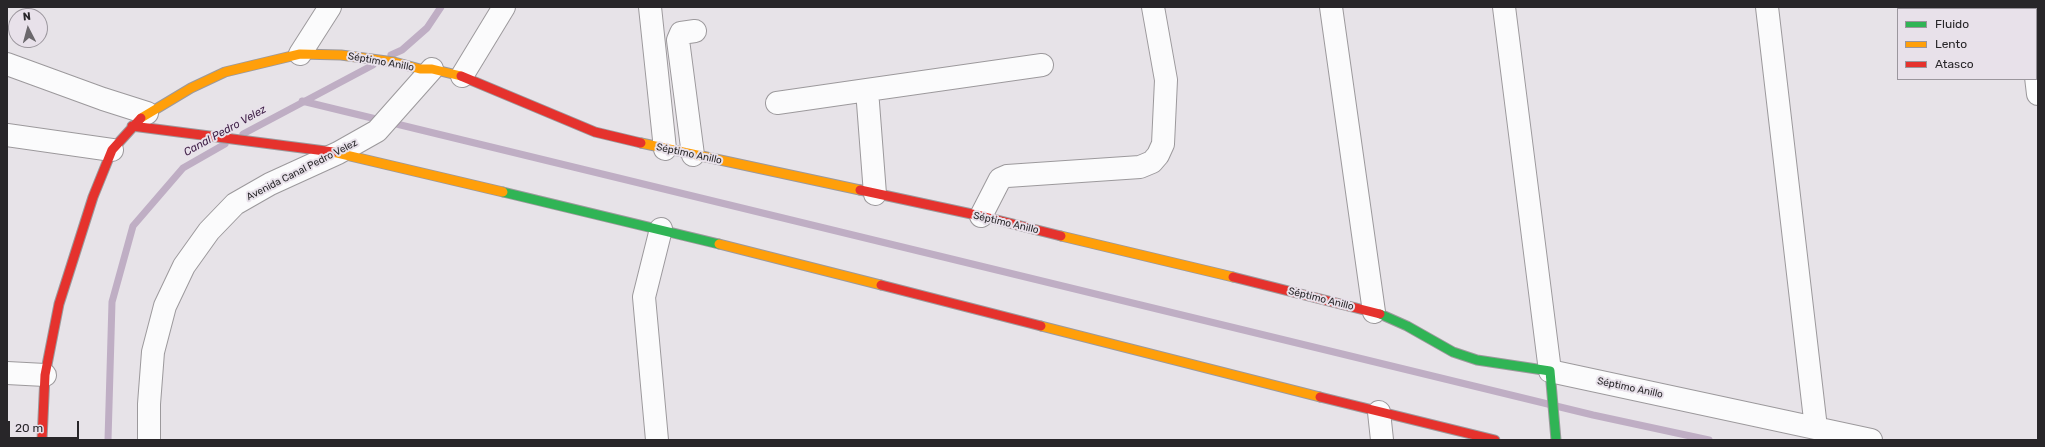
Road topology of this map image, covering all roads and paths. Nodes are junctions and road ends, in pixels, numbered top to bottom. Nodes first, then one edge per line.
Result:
1 (330, 7) edge
2 (504, 7) edge
3 (650, 7) edge
4 (1153, 7) edge
5 (1332, 7) edge
6 (1504, 7) edge
7 (1767, 7) edge
8 (695, 31) dead end
9 (300, 54) junction
10 (7, 64) edge
11 (1042, 65) dead end
12 (426, 69) junction
13 (462, 76) junction
14 (2036, 80) edge
15 (867, 90) junction
16 (2038, 94) edge
17 (777, 103) dead end
18 (140, 119) junction
19 (7, 135) edge
20 (665, 149) junction
21 (112, 150) junction
22 (338, 153) junction
23 (693, 155) junction
24 (874, 194) junction
25 (981, 216) junction
26 (661, 229) junction
27 (1374, 312) junction
28 (1550, 371) junction
29 (7, 373) edge
30 (45, 375) junction
31 (1378, 412) junction
32 (1816, 428) junction
33 (42, 440) edge
34 (149, 440) edge
35 (657, 440) edge
36 (1382, 440) edge
37 (1495, 440) edge
38 (1556, 440) edge
39 (1871, 440) edge

1 - 9 street
2 - 13 street
3 - 20 street
4 - 25 street
5 - 27 street
6 - 28 street
7 - 32 street
8 - 23 street
9 - 12 street, Séptimo Anillo
9 - 18 street, Séptimo Anillo
10 - 18 street
11 - 15 street
12 - 13 street, Séptimo Anillo
12 - 22 street, Avenida Canal Pedro Velez
13 - 20 street, Séptimo Anillo
14 - 16 street
15 - 17 street
15 - 24 street
18 - 21 street
18 - 22 street
19 - 21 street
20 - 23 street, Séptimo Anillo
21 - 30 street
22 - 26 street
22 - 34 street, Avenida Canal Pedro Velez
23 - 24 street, Séptimo Anillo
24 - 25 street, Séptimo Anillo
25 - 27 street, Séptimo Anillo
26 - 31 street
26 - 35 street
27 - 28 street, Séptimo Anillo
28 - 32 street, Séptimo Anillo
28 - 38 street
29 - 30 street
30 - 33 street
31 - 36 street
31 - 37 street
32 - 39 street, Séptimo Anillo

